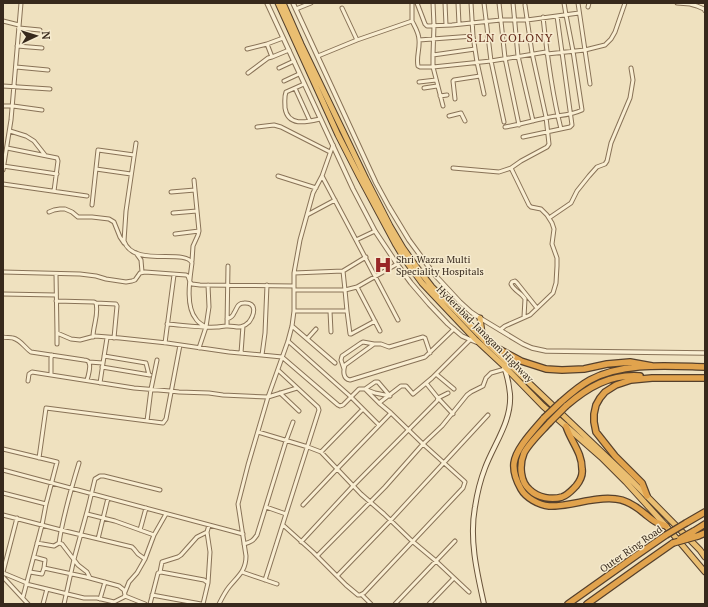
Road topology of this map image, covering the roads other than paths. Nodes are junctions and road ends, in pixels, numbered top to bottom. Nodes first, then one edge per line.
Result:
1 (21, 3) edge
2 (267, 3) edge
3 (278, 3) edge
4 (283, 3) edge
5 (293, 3) edge
6 (311, 3) edge
7 (412, 3) edge
8 (416, 3) edge
9 (433, 3) edge
10 (445, 3) edge
11 (458, 3) edge
12 (471, 3) edge
13 (484, 3) edge
14 (499, 3) edge
15 (513, 3) edge
16 (564, 3) edge
17 (578, 3) edge
18 (625, 3) edge
19 (677, 3) edge
20 (525, 5) dead end
21 (342, 8) dead end
22 (705, 8) edge
23 (296, 9) junction
24 (579, 14) junction
25 (566, 15) junction
26 (557, 16) junction
27 (543, 18) junction
28 (515, 19) junction
29 (501, 20) junction
30 (527, 20) junction
31 (3, 21) edge
32 (412, 21) junction
33 (486, 22) junction
34 (473, 23) junction
35 (459, 24) junction
36 (434, 25) junction
37 (446, 25) junction
38 (19, 27) junction
39 (40, 30) dead end
40 (473, 36) junction
41 (283, 38) junction
42 (434, 39) junction
43 (357, 40) junction
44 (419, 40) junction
45 (267, 44) junction
46 (17, 46) junction
47 (42, 48) dead end
48 (247, 49) dead end
49 (475, 49) junction
50 (289, 50) junction
51 (584, 50) junction
52 (573, 51) junction
53 (532, 53) junction
54 (546, 53) junction
55 (561, 53) junction
56 (433, 55) junction
57 (318, 56) junction
58 (518, 56) junction
59 (272, 57) junction
60 (505, 58) junction
61 (294, 61) junction
62 (491, 61) junction
63 (477, 62) junction
64 (16, 67) junction
65 (433, 67) junction
66 (279, 68) dead end
67 (631, 68) dead end
68 (48, 70) dead end
69 (248, 73) dead end
70 (299, 74) junction
71 (480, 76) junction
72 (436, 80) junction
73 (284, 81) dead end
74 (419, 82) dead end
75 (304, 84) junction
76 (590, 84) dead end
77 (3, 86) edge
78 (437, 86) junction
79 (14, 87) junction
80 (295, 88) junction
81 (424, 88) dead end
82 (50, 89) dead end
83 (484, 94) dead end
84 (447, 95) dead end
85 (440, 96) junction
86 (455, 99) dead end
87 (3, 106) edge
88 (12, 106) junction
89 (443, 106) dead end
90 (42, 110) dead end
91 (570, 114) junction
92 (449, 116) dead end
93 (558, 116) junction
94 (546, 118) junction
95 (320, 119) junction
96 (533, 120) junction
97 (310, 121) junction
98 (465, 121) dead end
99 (504, 122) dead end
100 (519, 125) junction
101 (257, 127) dead end
102 (505, 127) dead end
103 (561, 129) junction
104 (10, 131) junction
105 (549, 132) junction
106 (523, 137) dead end
107 (136, 143) dead end
108 (333, 145) junction
109 (5, 150) edge
110 (330, 152) junction
111 (134, 155) junction
112 (46, 156) junction
113 (3, 166) edge
114 (453, 168) dead end
115 (511, 168) junction
116 (96, 169) junction
117 (3, 170) edge
118 (57, 174) junction
119 (131, 174) junction
120 (278, 176) dead end
121 (322, 176) junction
122 (194, 180) dead end
123 (3, 184) edge
124 (316, 188) junction
125 (195, 190) junction
126 (54, 191) junction
127 (171, 192) dead end
128 (87, 196) dead end
129 (335, 200) junction
130 (92, 205) dead end
131 (197, 211) junction
132 (49, 212) dead end
133 (173, 213) dead end
134 (307, 215) junction
135 (549, 218) junction
136 (199, 231) junction
137 (375, 231) junction
138 (175, 234) dead end
139 (356, 240) junction
140 (125, 245) junction
141 (136, 253) junction
142 (366, 257) junction
143 (192, 260) junction
144 (397, 264) junction
145 (228, 266) dead end
146 (343, 271) junction
147 (3, 272) edge
148 (142, 272) junction
149 (294, 273) junction
150 (56, 274) junction
151 (174, 274) junction
152 (375, 277) junction
153 (190, 282) junction
154 (208, 285) junction
155 (227, 285) junction
156 (267, 286) junction
157 (294, 286) junction
158 (357, 287) junction
159 (294, 290) junction
160 (345, 290) junction
161 (3, 294) edge
162 (56, 295) junction
163 (56, 301) junction
164 (96, 303) junction
165 (537, 308) junction
166 (294, 311) junction
167 (330, 311) junction
168 (347, 311) junction
169 (524, 317) junction
170 (480, 318) junction
171 (227, 319) junction
172 (398, 320) dead end
173 (375, 321) junction
174 (167, 324) junction
175 (227, 326) junction
176 (243, 326) junction
177 (292, 326) junction
178 (206, 327) junction
179 (316, 329) dead end
180 (454, 329) junction
181 (500, 330) junction
182 (380, 331) dead end
183 (56, 332) junction
184 (330, 332) dead end
185 (3, 337) edge
186 (93, 337) junction
187 (107, 338) junction
188 (114, 338) junction
189 (307, 339) junction
190 (471, 339) junction
191 (288, 341) junction
192 (483, 341) junction
193 (165, 343) junction
194 (57, 344) dead end
195 (374, 344) junction
196 (180, 345) junction
197 (199, 348) junction
198 (241, 353) junction
199 (430, 353) junction
200 (705, 353) edge
201 (52, 355) junction
202 (262, 355) junction
203 (104, 356) junction
204 (282, 357) junction
205 (157, 360) dead end
206 (89, 362) junction
207 (335, 363) dead end
208 (103, 365) junction
209 (652, 366) junction
210 (705, 367) edge
211 (504, 368) junction
212 (344, 369) junction
213 (278, 370) junction
214 (436, 374) junction
215 (51, 375) junction
216 (151, 376) junction
217 (652, 378) junction
218 (705, 378) edge
219 (87, 380) junction
220 (28, 381) dead end
221 (100, 382) junction
222 (426, 383) junction
223 (297, 388) junction
224 (151, 389) junction
225 (365, 389) junction
226 (454, 389) dead end
227 (171, 391) junction
228 (448, 392) dead end
229 (280, 393) junction
230 (390, 396) junction
231 (268, 397) junction
232 (351, 397) junction
233 (438, 398) junction
234 (379, 403) junction
235 (563, 404) junction
236 (363, 409) junction
237 (299, 411) dead end
238 (391, 413) junction
239 (453, 414) junction
240 (488, 415) dead end
241 (147, 420) junction
242 (293, 422) dead end
243 (379, 425) junction
244 (566, 426) junction
245 (408, 430) junction
246 (258, 432) junction
247 (286, 441) junction
248 (423, 444) junction
249 (308, 447) junction
250 (3, 449) edge
251 (321, 452) junction
252 (39, 458) junction
253 (79, 463) dead end
254 (444, 463) junction
255 (337, 468) junction
256 (3, 470) edge
257 (52, 484) junction
258 (353, 486) junction
259 (71, 489) junction
260 (160, 490) dead end
261 (3, 494) edge
262 (92, 494) junction
263 (647, 496) junction
264 (108, 498) junction
265 (371, 501) junction
266 (46, 504) junction
267 (303, 505) dead end
268 (266, 507) junction
269 (146, 508) junction
270 (705, 512) edge
271 (86, 514) junction
272 (166, 514) junction
273 (286, 514) junction
274 (3, 515) edge
275 (17, 518) junction
276 (103, 518) junction
277 (391, 520) junction
278 (705, 524) edge
279 (42, 525) junction
280 (208, 525) junction
281 (283, 525) junction
282 (666, 526) junction
283 (61, 530) junction
284 (140, 530) junction
285 (207, 532) junction
286 (705, 533) edge
287 (81, 534) junction
288 (154, 534) junction
289 (243, 534) junction
290 (98, 539) junction
291 (412, 541) junction
292 (455, 541) dead end
293 (301, 542) junction
294 (37, 543) junction
295 (59, 544) junction
296 (244, 544) junction
297 (673, 544) junction
298 (317, 556) junction
299 (34, 557) junction
300 (705, 557) edge
301 (146, 558) junction
302 (74, 559) junction
303 (436, 561) junction
304 (44, 568) junction
305 (3, 572) edge
306 (30, 572) junction
307 (160, 572) junction
308 (242, 572) junction
309 (705, 572) edge
310 (70, 574) junction
311 (337, 576) junction
312 (3, 577) edge
313 (91, 578) junction
314 (454, 578) junction
315 (265, 580) junction
316 (105, 582) junction
317 (27, 583) junction
318 (208, 583) junction
319 (277, 584) dead end
320 (47, 589) junction
321 (469, 592) dead end
322 (66, 594) junction
323 (125, 594) junction
324 (152, 595) junction
325 (362, 595) junction
326 (23, 597) junction
327 (84, 598) junction
328 (100, 598) junction
329 (28, 604) edge
330 (43, 604) edge
331 (64, 604) edge
332 (83, 604) edge
333 (145, 604) edge
334 (150, 604) edge
335 (202, 604) edge
336 (219, 604) edge
337 (371, 604) edge
338 (395, 604) edge
339 (429, 604) edge
340 (484, 604) edge
341 (568, 604) edge
342 (587, 604) edge

1 - 38 street
2 - 41 street
3 - 192 highway, Hyderabad-Janagam Highway
4 - 192 highway, Hyderabad-Janagam Highway
5 - 23 street
6 - 23 street
7 - 32 street
8 - 36 street
9 - 36 street
10 - 37 street
11 - 35 street
12 - 34 street
13 - 33 street
14 - 29 street
15 - 28 street
16 - 25 street
17 - 24 street
18 - 51 street
19 - 22 street
20 - 30 street
21 - 43 street
23 - 57 street
24 - 25 street
24 - 51 street
25 - 26 street
25 - 52 street
26 - 27 street
26 - 55 street
27 - 30 street
27 - 54 street
28 - 29 street
28 - 30 street
28 - 58 street
29 - 33 street
29 - 60 street
30 - 53 street
31 - 38 street
32 - 43 street
32 - 44 street
33 - 34 street
33 - 62 street
34 - 35 street
34 - 40 street
35 - 37 street
36 - 37 street
36 - 42 street
38 - 39 street
38 - 46 street
40 - 42 street
40 - 49 street
41 - 45 street
41 - 50 street
42 - 44 street
42 - 56 street
43 - 57 street
44 - 65 street
45 - 48 street
45 - 59 street
46 - 47 street
46 - 64 street
49 - 56 street
49 - 63 street
50 - 59 street
50 - 61 street
51 - 52 street
51 - 76 street
52 - 55 street
52 - 91 street
53 - 54 street
53 - 58 street
53 - 94 street
54 - 55 street
54 - 93 street
55 - 91 street
56 - 65 street
57 - 170 street
58 - 60 street
58 - 96 street
59 - 69 street
60 - 62 street
60 - 100 street
61 - 66 street
61 - 70 street
62 - 63 street
62 - 99 street
63 - 65 street
63 - 71 street
64 - 68 street
64 - 79 street
65 - 72 street
67 - 135 street
70 - 73 street
70 - 75 street
71 - 83 street
71 - 86 street
72 - 74 street
72 - 78 street
75 - 80 street
75 - 95 street
77 - 79 street
78 - 81 street
78 - 85 street
79 - 82 street
79 - 88 street
80 - 97 street
80 - 97 street
84 - 85 street
85 - 89 street
87 - 88 street
88 - 90 street
88 - 104 street
91 - 93 street
91 - 103 street
92 - 98 street
93 - 94 street
93 - 103 street
94 - 96 street
94 - 105 street
95 - 97 street
95 - 108 street
96 - 100 street
100 - 102 street
101 - 110 street
103 - 105 street
104 - 109 street
104 - 112 street
105 - 106 street
105 - 115 street
107 - 111 street
108 - 110 street
108 - 137 street
109 - 112 street
109 - 113 street
110 - 121 street
111 - 116 street
111 - 119 street
112 - 118 street
113 - 117 street
113 - 118 street
114 - 115 street
115 - 135 street
116 - 119 street
116 - 130 street
118 - 126 street
119 - 140 street
120 - 124 street
121 - 124 street
121 - 129 street
122 - 125 street
123 - 126 street
124 - 134 street
125 - 127 street
125 - 131 street
126 - 128 street
129 - 134 street
129 - 139 street
131 - 133 street
131 - 136 street
132 - 140 street
134 - 149 street
135 - 165 street
136 - 138 street
136 - 143 street
137 - 139 street
137 - 144 street
139 - 142 street
140 - 141 street
141 - 143 street
141 - 148 street
142 - 146 street
142 - 152 street
143 - 153 street
144 - 152 street
144 - 180 street
145 - 155 street
146 - 149 street
146 - 160 street
147 - 150 street
148 - 150 street
148 - 151 street
149 - 157 street
150 - 162 street
151 - 153 street
151 - 174 street
152 - 158 street
152 - 172 street
153 - 154 street
153 - 178 street
154 - 155 street
154 - 178 street
155 - 156 street
155 - 171 street
156 - 157 street
156 - 202 street
157 - 159 street
158 - 160 street
158 - 173 street
159 - 160 street
159 - 166 street
160 - 168 street
161 - 162 street
162 - 163 street
163 - 164 street
163 - 183 street
164 - 186 street
164 - 188 street
165 - 169 street
165 - 169 street
166 - 167 street
166 - 177 street
167 - 168 street
167 - 184 street
168 - 173 street
169 - 181 street
170 - 181 street
170 - 192 highway
171 - 175 street
171 - 176 street
173 - 182 street
174 - 178 street
174 - 193 street
175 - 176 street
175 - 178 street
176 - 198 street
177 - 189 street
177 - 191 street
178 - 197 street
179 - 189 street
180 - 190 street
180 - 199 street
181 - 200 street
183 - 186 street
183 - 194 street
185 - 201 street
186 - 187 street
187 - 188 street
187 - 203 street
188 - 193 street
189 - 207 street
190 - 192 street
190 - 214 street
191 - 204 street
191 - 232 street
192 - 209 highway
192 - 211 highway, Hyderabad-Janagam Highway
192 - 263 highway, Hyderabad-Janagam Highway
193 - 196 street
195 - 199 street
195 - 212 street
195 - 212 street
196 - 197 street
196 - 227 street
197 - 198 street
198 - 202 street
199 - 212 street
201 - 206 street
201 - 215 street
202 - 204 street
203 - 208 street
203 - 216 street
204 - 213 street
204 - 232 street
205 - 216 street
206 - 208 street
206 - 219 street
208 - 216 street
208 - 221 street
209 - 210 highway
209 - 235 highway
211 - 239 street
211 - 244 highway, Hyderabad-Janagam Highway
211 - 340 main road
213 - 223 street
213 - 231 street
214 - 222 street
214 - 226 street
215 - 219 street
215 - 220 street
216 - 224 street
217 - 218 highway
217 - 235 highway
217 - 263 highway
219 - 221 street
221 - 224 street
222 - 230 street
222 - 233 street
223 - 229 street
223 - 249 street
224 - 227 street
224 - 241 street
225 - 230 street
225 - 230 street
225 - 232 street
225 - 234 street
227 - 231 street
227 - 241 street
228 - 233 street
229 - 231 street
229 - 237 street
230 - 234 street
231 - 246 street
232 - 236 street
233 - 239 street
233 - 245 street
234 - 238 street
235 - 244 highway, bridge
235 - 282 highway, bridge
236 - 243 street
236 - 251 street
238 - 243 street
238 - 245 street
239 - 248 street
240 - 254 street
241 - 252 street
242 - 247 street
243 - 255 street
244 - 282 highway, Hyderabad-Janagam Highway
245 - 248 street
245 - 258 street
246 - 247 street
246 - 289 street
247 - 249 street
247 - 268 street
248 - 254 street
248 - 265 street
249 - 251 street
249 - 273 street
250 - 252 street
251 - 255 street
252 - 257 street
253 - 259 street
254 - 277 street
254 - 291 street
255 - 258 street
255 - 267 street
256 - 257 street
257 - 259 street
257 - 266 street
258 - 265 street
258 - 293 street
259 - 262 street
259 - 283 street
260 - 262 street
261 - 266 street
262 - 264 street
262 - 271 street
263 - 300 highway, Hyderabad-Janagam Highway
264 - 269 street
264 - 276 street
265 - 277 street
265 - 298 street
266 - 279 street
268 - 273 street
268 - 296 street
269 - 272 street
269 - 284 street
270 - 341 highway, Outer Ring Road, bridge
271 - 276 street
271 - 287 street
272 - 280 street
272 - 288 street
273 - 281 street
274 - 275 street
275 - 279 street
275 - 305 street
276 - 284 street
276 - 290 street
277 - 291 street
277 - 311 street
278 - 297 highway, Outer Ring Road, bridge
279 - 283 street
279 - 294 street
280 - 285 street
280 - 289 street
281 - 293 street
281 - 315 street
282 - 309 highway, Hyderabad-Janagam Highway
283 - 287 street
283 - 295 street
284 - 288 street
285 - 307 street
285 - 318 street
286 - 297 highway, bridge
287 - 290 street
287 - 302 street
288 - 301 street
289 - 296 street
290 - 301 street
291 - 303 street
291 - 325 street
292 - 303 street
293 - 298 street
294 - 295 street
294 - 299 street
295 - 302 street
296 - 308 street
297 - 342 highway, Outer Ring Road
298 - 311 street
299 - 304 street
299 - 306 street
301 - 323 street
302 - 310 street
302 - 313 street
303 - 314 street
303 - 338 street
304 - 306 street
304 - 310 street
305 - 317 street
306 - 317 street
307 - 318 street
307 - 324 street
308 - 315 street
308 - 336 street
310 - 313 street
310 - 322 street
311 - 325 street
312 - 326 street
313 - 316 street
314 - 321 street
314 - 339 street
315 - 319 street
316 - 323 street
316 - 328 street
317 - 320 street
317 - 326 street
318 - 335 street
320 - 322 street
320 - 330 street
322 - 327 street
322 - 331 street
323 - 328 street
323 - 333 street
324 - 334 street
324 - 335 street
325 - 337 street
326 - 329 street
327 - 328 street
327 - 332 street

